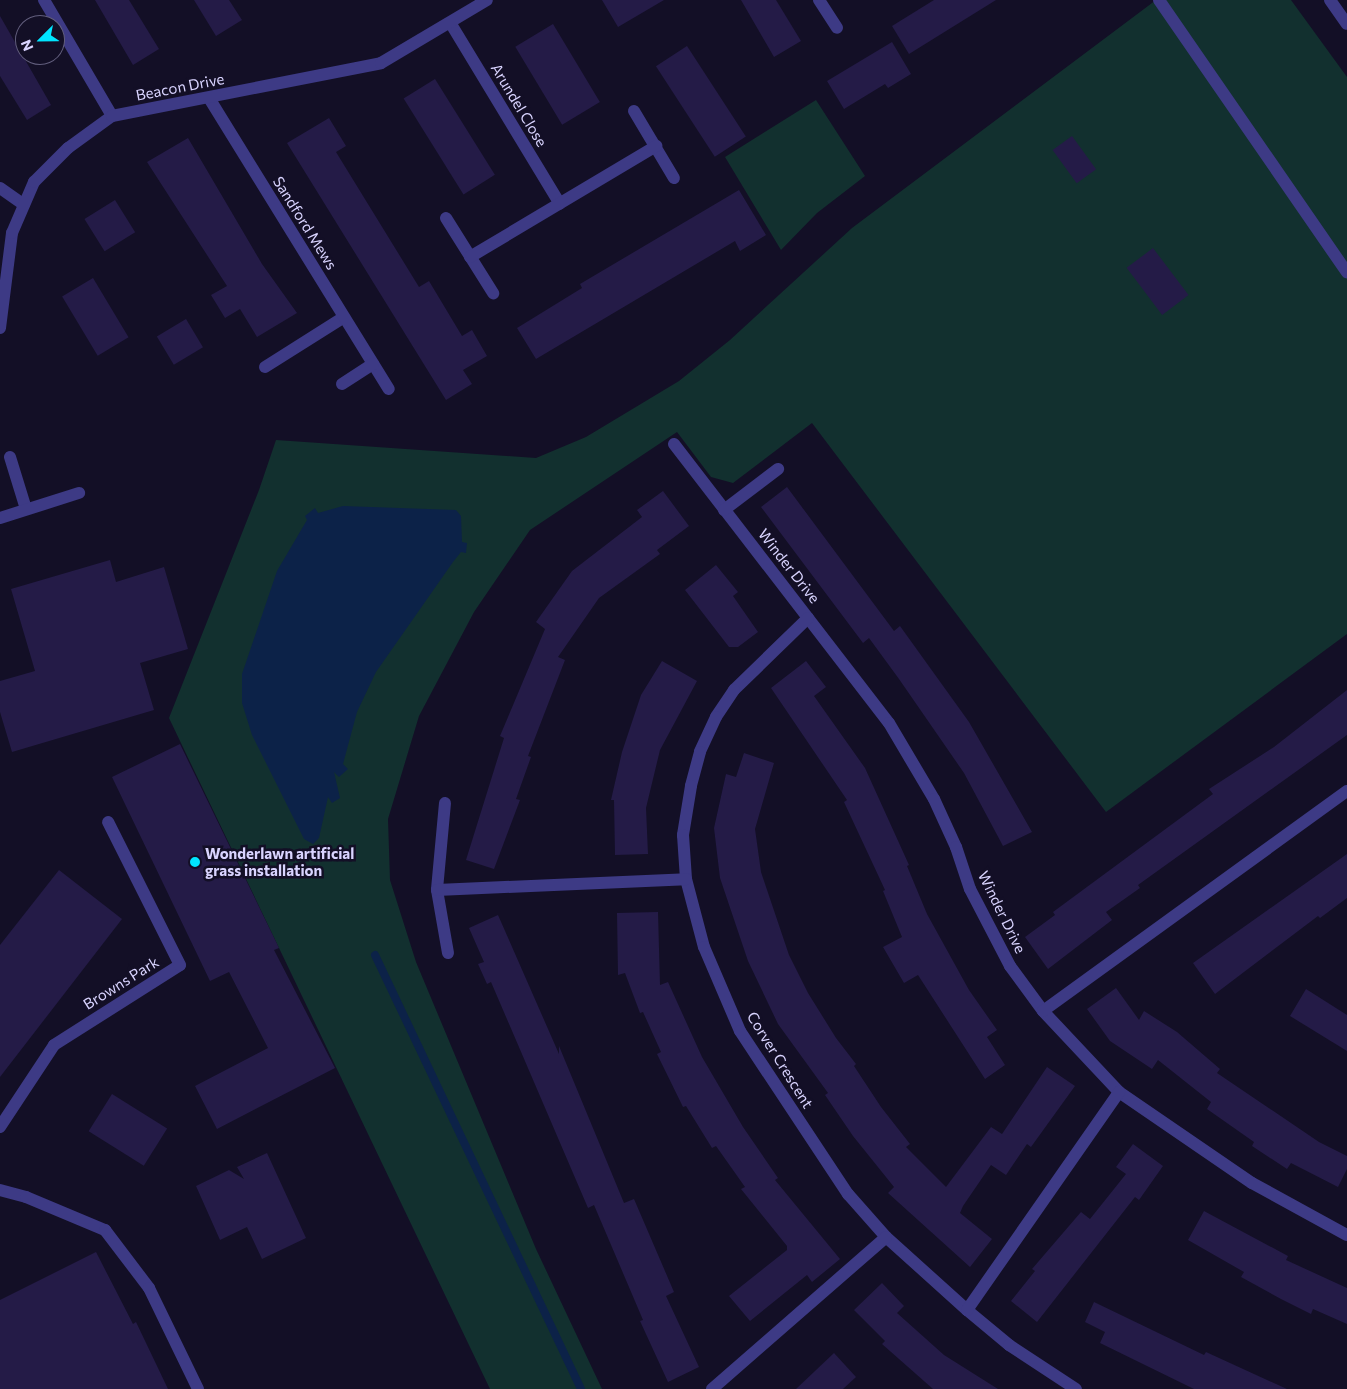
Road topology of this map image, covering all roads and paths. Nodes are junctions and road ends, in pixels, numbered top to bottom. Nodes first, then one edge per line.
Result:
1 (44, 0) edge
2 (487, 0) edge
3 (819, 0) edge
4 (1159, 0) edge
5 (1330, 0) edge
6 (451, 24) junction
7 (1347, 24) edge
8 (837, 28) dead end
9 (209, 98) junction
10 (634, 111) dead end
11 (112, 116) junction
12 (656, 146) junction
13 (674, 178) dead end
14 (0, 188) edge
15 (560, 204) junction
16 (24, 205) junction
17 (446, 218) dead end
18 (470, 257) junction
19 (1347, 273) edge
20 (493, 293) dead end
21 (344, 317) junction
22 (0, 328) edge
23 (374, 364) junction
24 (265, 367) dead end
25 (342, 384) dead end
26 (389, 388) dead end
27 (674, 444) dead end
28 (10, 457) dead end
29 (778, 469) dead end
30 (79, 493) dead end
31 (26, 510) junction
32 (724, 510) junction
33 (0, 518) edge
34 (808, 618) junction
35 (1347, 790) edge
36 (445, 804) dead end
37 (108, 822) dead end
38 (686, 879) junction
39 (437, 890) junction
40 (448, 953) dead end
41 (1043, 1011) junction
42 (1119, 1092) junction
43 (0, 1127) edge
44 (0, 1190) edge
45 (1347, 1235) edge
46 (886, 1237) junction
47 (967, 1310) junction
48 (1054, 1384) edge
49 (198, 1389) edge
50 (712, 1389) edge
51 (1076, 1389) edge

1 - 11 street
2 - 6 street, Beacon Drive
3 - 8 street
4 - 19 street
5 - 7 street
6 - 9 street, Beacon Drive
6 - 15 street, Arundel Close
9 - 11 street, Beacon Drive
9 - 21 street, Sandford Mews
10 - 12 street
11 - 16 street, Beacon Drive
12 - 13 street
12 - 15 street
14 - 16 street
15 - 18 street
16 - 22 street, Beacon Drive
17 - 18 street
18 - 20 street
21 - 23 street, Sandford Mews
21 - 24 street
23 - 25 street
23 - 26 street, Sandford Mews
27 - 32 street, Winder Drive
28 - 31 street
29 - 32 street
30 - 31 street
31 - 33 street
32 - 34 street, Winder Drive
34 - 38 street, Corver Crescent
34 - 41 street, Winder Drive
35 - 41 street
36 - 39 street
37 - 43 street, Browns Park
38 - 39 street
38 - 46 street, Corver Crescent
39 - 40 street
41 - 42 street, Winder Drive
42 - 45 street, Winder Drive
42 - 47 street
44 - 49 street
46 - 47 street, Corver Crescent
46 - 50 street
47 - 48 street, Corver Crescent
48 - 51 street, Corver Crescent

